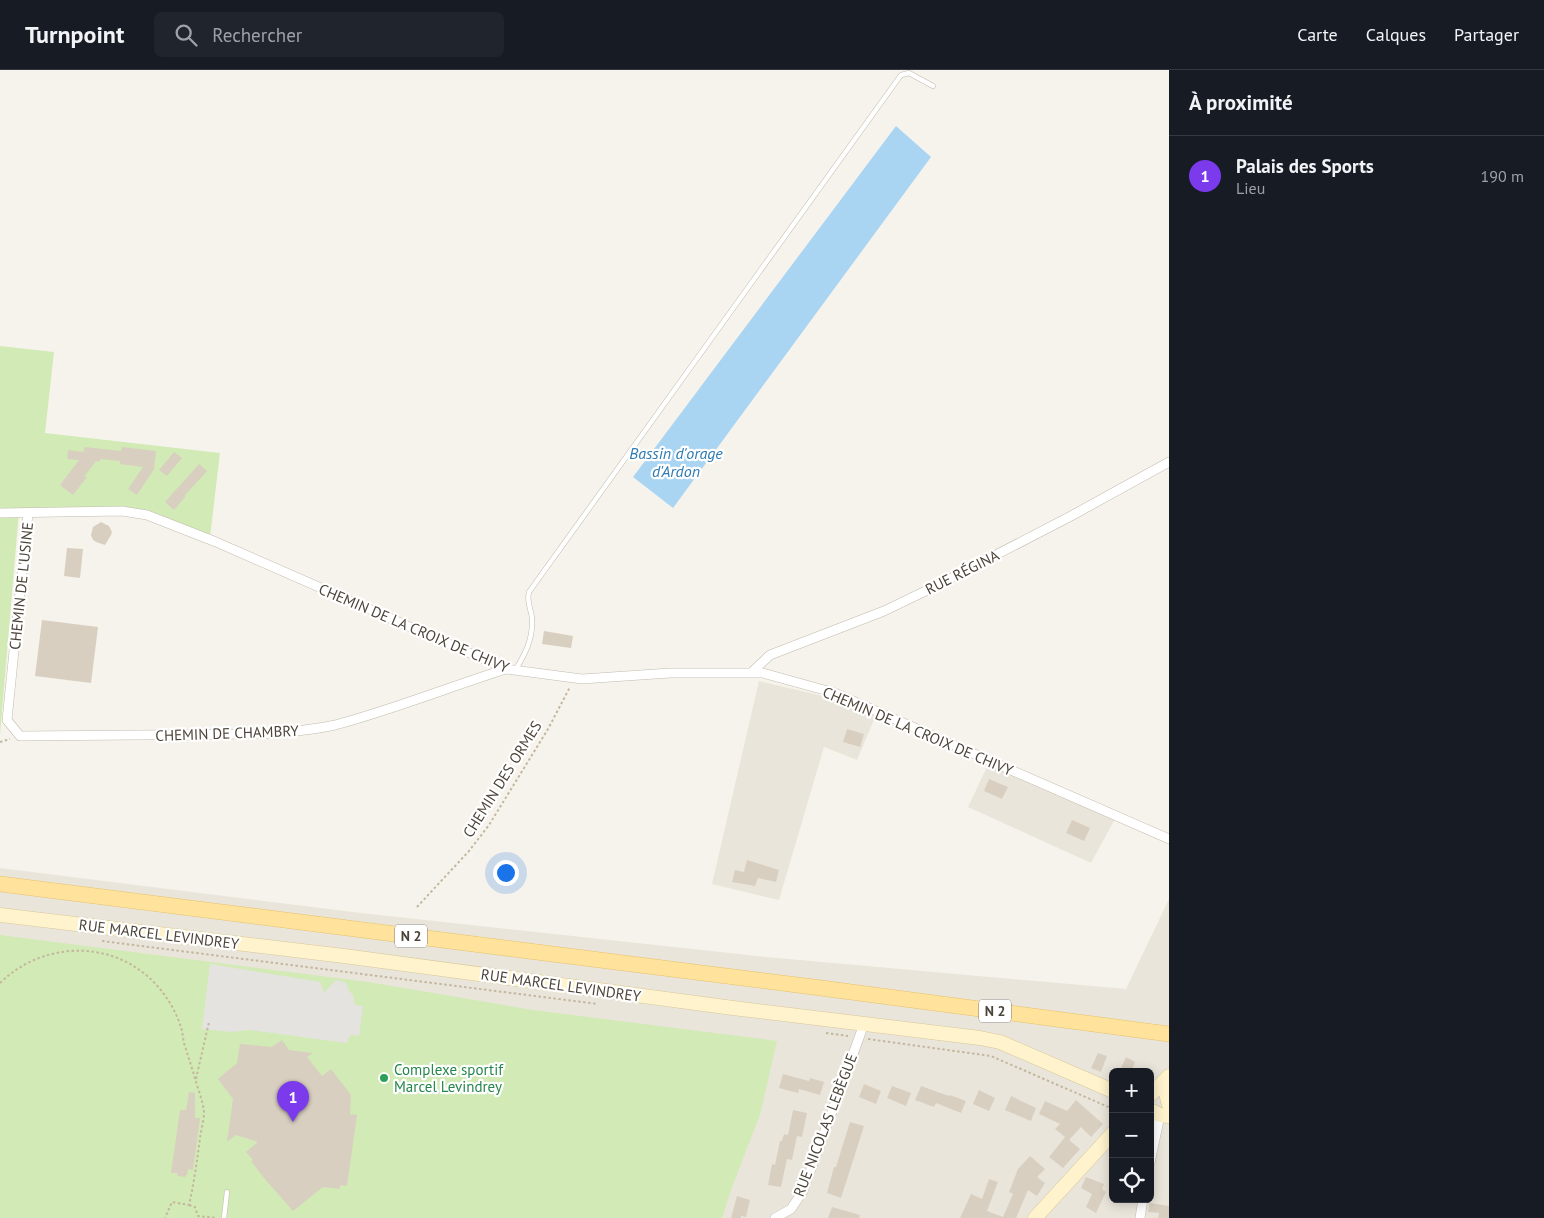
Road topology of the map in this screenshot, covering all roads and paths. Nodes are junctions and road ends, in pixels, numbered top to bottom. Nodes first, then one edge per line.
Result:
1 (933, 86) dead end
2 (1169, 462) edge
3 (28, 512) junction
4 (0, 513) edge
5 (511, 670) junction
6 (752, 672) junction
7 (575, 678) junction
8 (7, 720) joint
9 (1169, 838) edge
10 (0, 884) edge
11 (416, 907) dead end
12 (0, 915) edge
13 (100, 941) dead end
14 (0, 983) edge
15 (598, 1004) dead end
16 (209, 1022) dead end
17 (864, 1024) junction
18 (822, 1032) dead end
19 (1169, 1034) edge
20 (859, 1038) junction
21 (1166, 1079) edge
22 (195, 1081) junction
23 (1109, 1089) edge
24 (1154, 1091) edge
25 (1109, 1107) edge
26 (1162, 1111) edge
27 (1109, 1137) edge
28 (1151, 1158) edge
29 (227, 1192) dead end
30 (1142, 1203) edge
31 (189, 1205) junction
32 (165, 1218) edge
33 (220, 1218) edge
34 (224, 1218) edge
35 (775, 1218) edge
36 (1035, 1218) edge
37 (1140, 1218) edge

1 - 5 lane
2 - 6 street, RUE RÉGINA
3 - 4 street, CHEMIN DE LA CROIX DE CHIVY
3 - 5 street, CHEMIN DE LA CROIX DE CHIVY
3 - 8 street, CHEMIN DE L'USINE
5 - 7 street, CHEMIN DE LA CROIX DE CHIVY
5 - 8 street, CHEMIN DE CHAMBRY
6 - 7 street, CHEMIN DE LA CROIX DE CHIVY
6 - 9 street, CHEMIN DE LA CROIX DE CHIVY
7 - 11 path, CHEMIN DES ORMES
10 - 19 main road, N 2
12 - 17 street, RUE MARCEL LEVINDREY
13 - 15 path
14 - 22 path
16 - 22 path
17 - 20 street, RUE NICOLAS LEBÈGUE
17 - 23 street, RUE MARCEL LEVINDREY
18 - 20 path
20 - 25 path
20 - 35 street, RUE NICOLAS LEBÈGUE
21 - 24 street
21 - 26 street
22 - 31 path
26 - 28 street
27 - 36 street
29 - 34 lane
30 - 37 street
31 - 32 path
31 - 33 path

